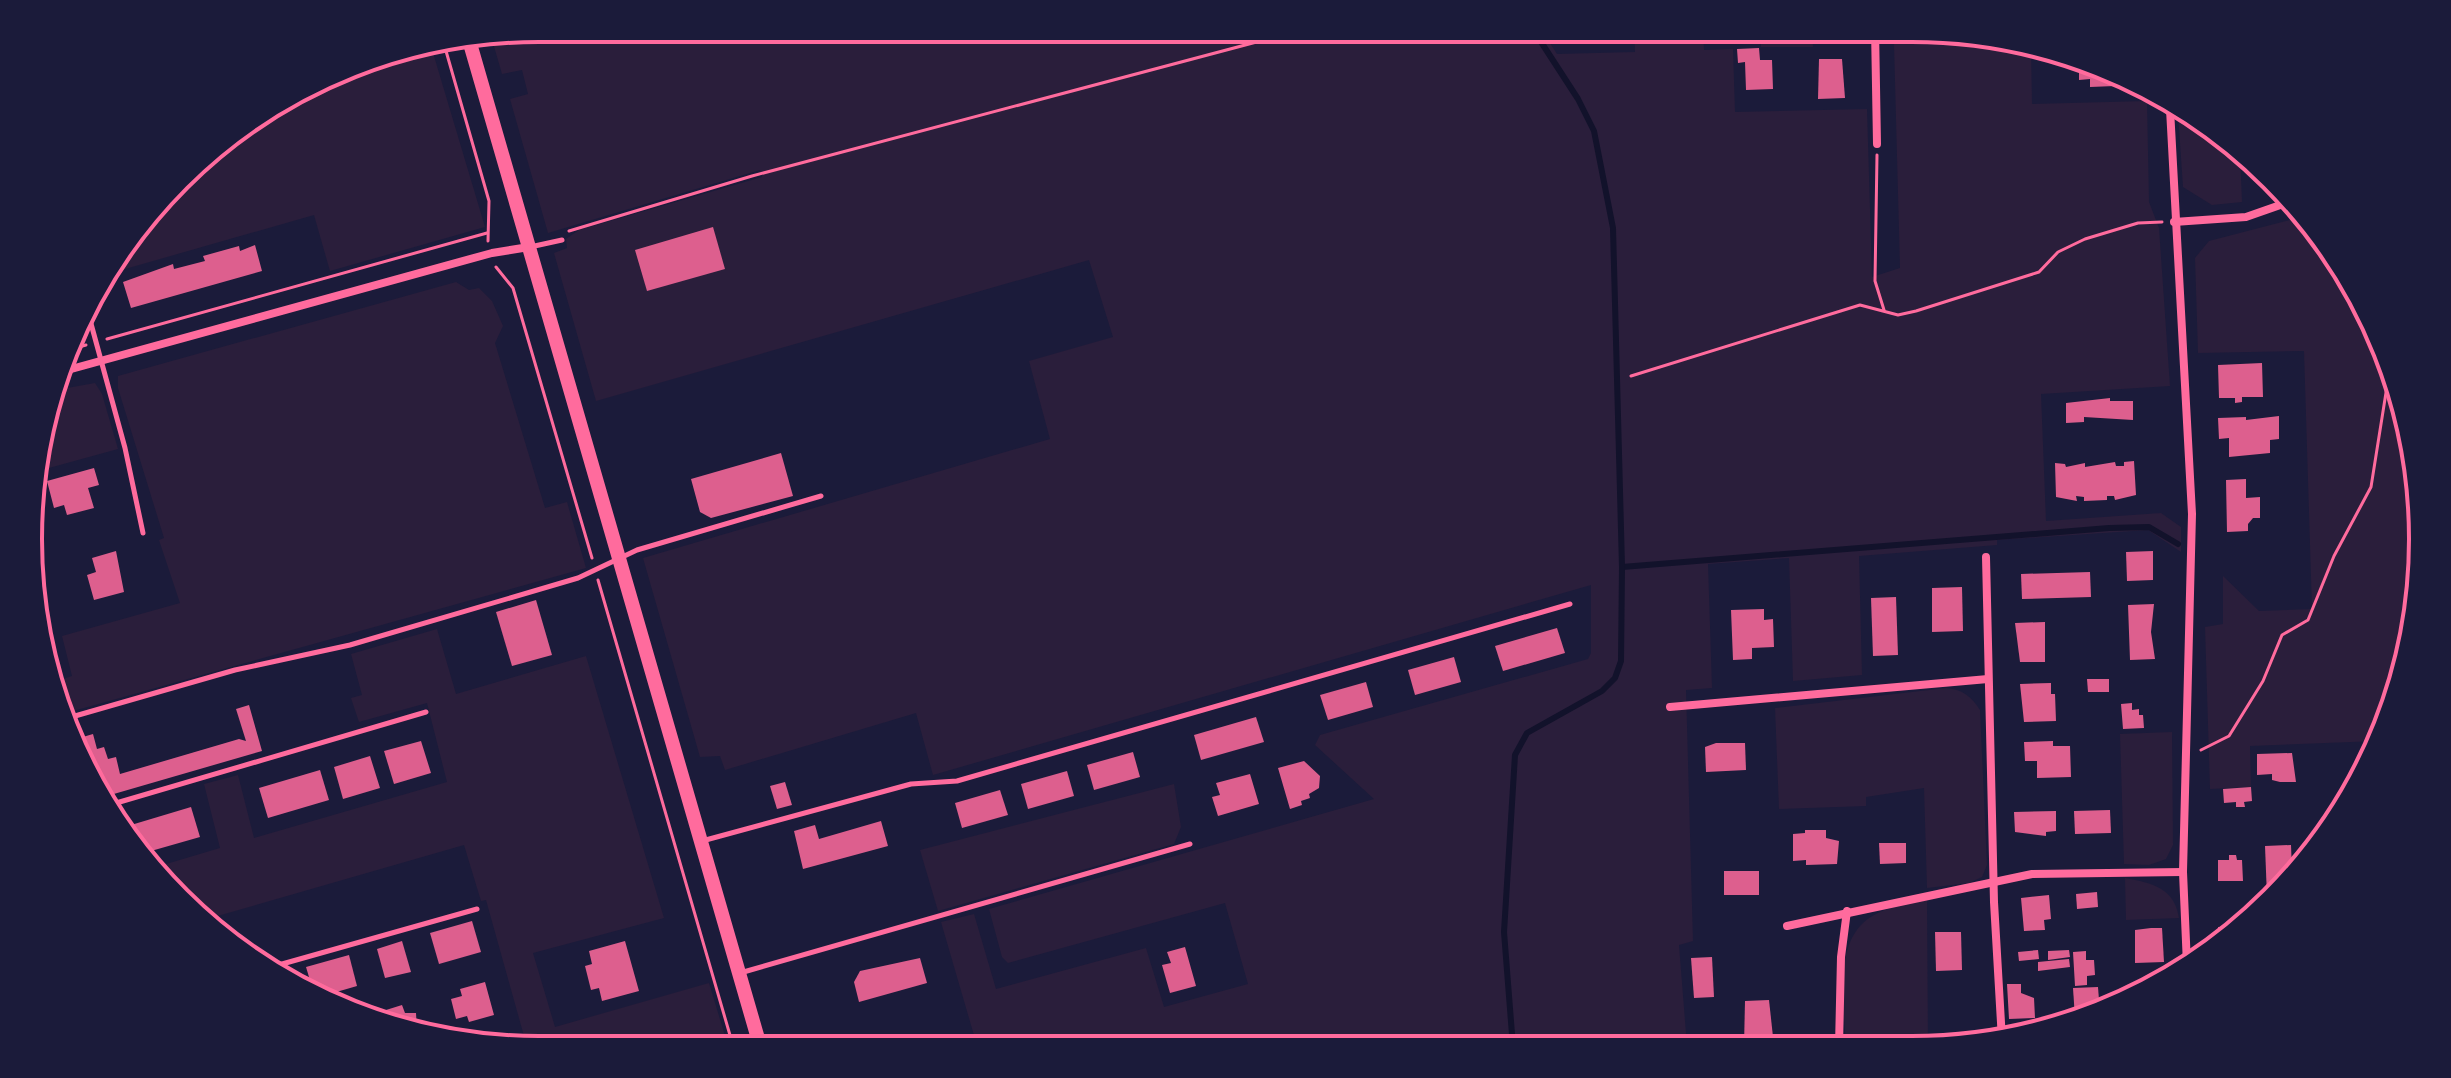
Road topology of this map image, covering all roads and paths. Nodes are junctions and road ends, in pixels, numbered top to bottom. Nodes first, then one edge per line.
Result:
1 (1256, 42) edge
2 (1875, 42) edge
3 (471, 47) edge
4 (446, 51) edge
5 (2170, 115) edge
6 (1877, 144) joint
7 (2280, 205) edge
8 (2174, 222) junction
9 (487, 233) junction
10 (562, 240) joint
11 (529, 247) junction
12 (492, 253) junction
13 (1884, 310) junction
14 (91, 324) edge
15 (107, 339) dead end
16 (86, 345) dead end
17 (81, 346) edge
18 (101, 362) junction
19 (72, 369) edge
20 (1631, 376) dead end
21 (2386, 390) edge
22 (821, 496) dead end
23 (143, 533) dead end
24 (1986, 557) dead end
25 (620, 559) junction
26 (595, 570) junction
27 (1570, 604) dead end
28 (1988, 679) junction
29 (1670, 707) dead end
30 (426, 712) dead end
31 (75, 716) edge
32 (2185, 758) junction
33 (118, 802) edge
34 (701, 841) junction
35 (1190, 844) dead end
36 (2183, 872) junction
37 (1994, 881) junction
38 (477, 909) dead end
39 (1847, 911) junction
40 (1787, 926) dead end
41 (2186, 953) edge
42 (282, 964) edge
43 (739, 974) junction
44 (2001, 1027) edge
45 (730, 1036) edge
46 (757, 1036) edge
47 (1839, 1036) edge

1 - 10 path
2 - 6 street
3 - 11 main road
4 - 9 path
5 - 8 street
6 - 13 path
7 - 8 street
8 - 13 path
8 - 32 street
9 - 12 path
9 - 15 path
10 - 11 lane
11 - 12 street
11 - 25 main road
12 - 18 street
12 - 26 path
13 - 20 path
14 - 18 lane
16 - 17 path
18 - 19 street
18 - 23 lane
21 - 32 path
22 - 25 lane
24 - 28 street
25 - 26 lane
25 - 34 main road
26 - 31 lane
26 - 45 path
27 - 34 lane
28 - 29 street
28 - 37 street
30 - 33 lane
32 - 36 street
34 - 43 main road
35 - 43 lane
36 - 37 street
36 - 41 street
37 - 39 street
37 - 44 street
38 - 42 lane
39 - 40 street
39 - 47 street
43 - 46 main road

